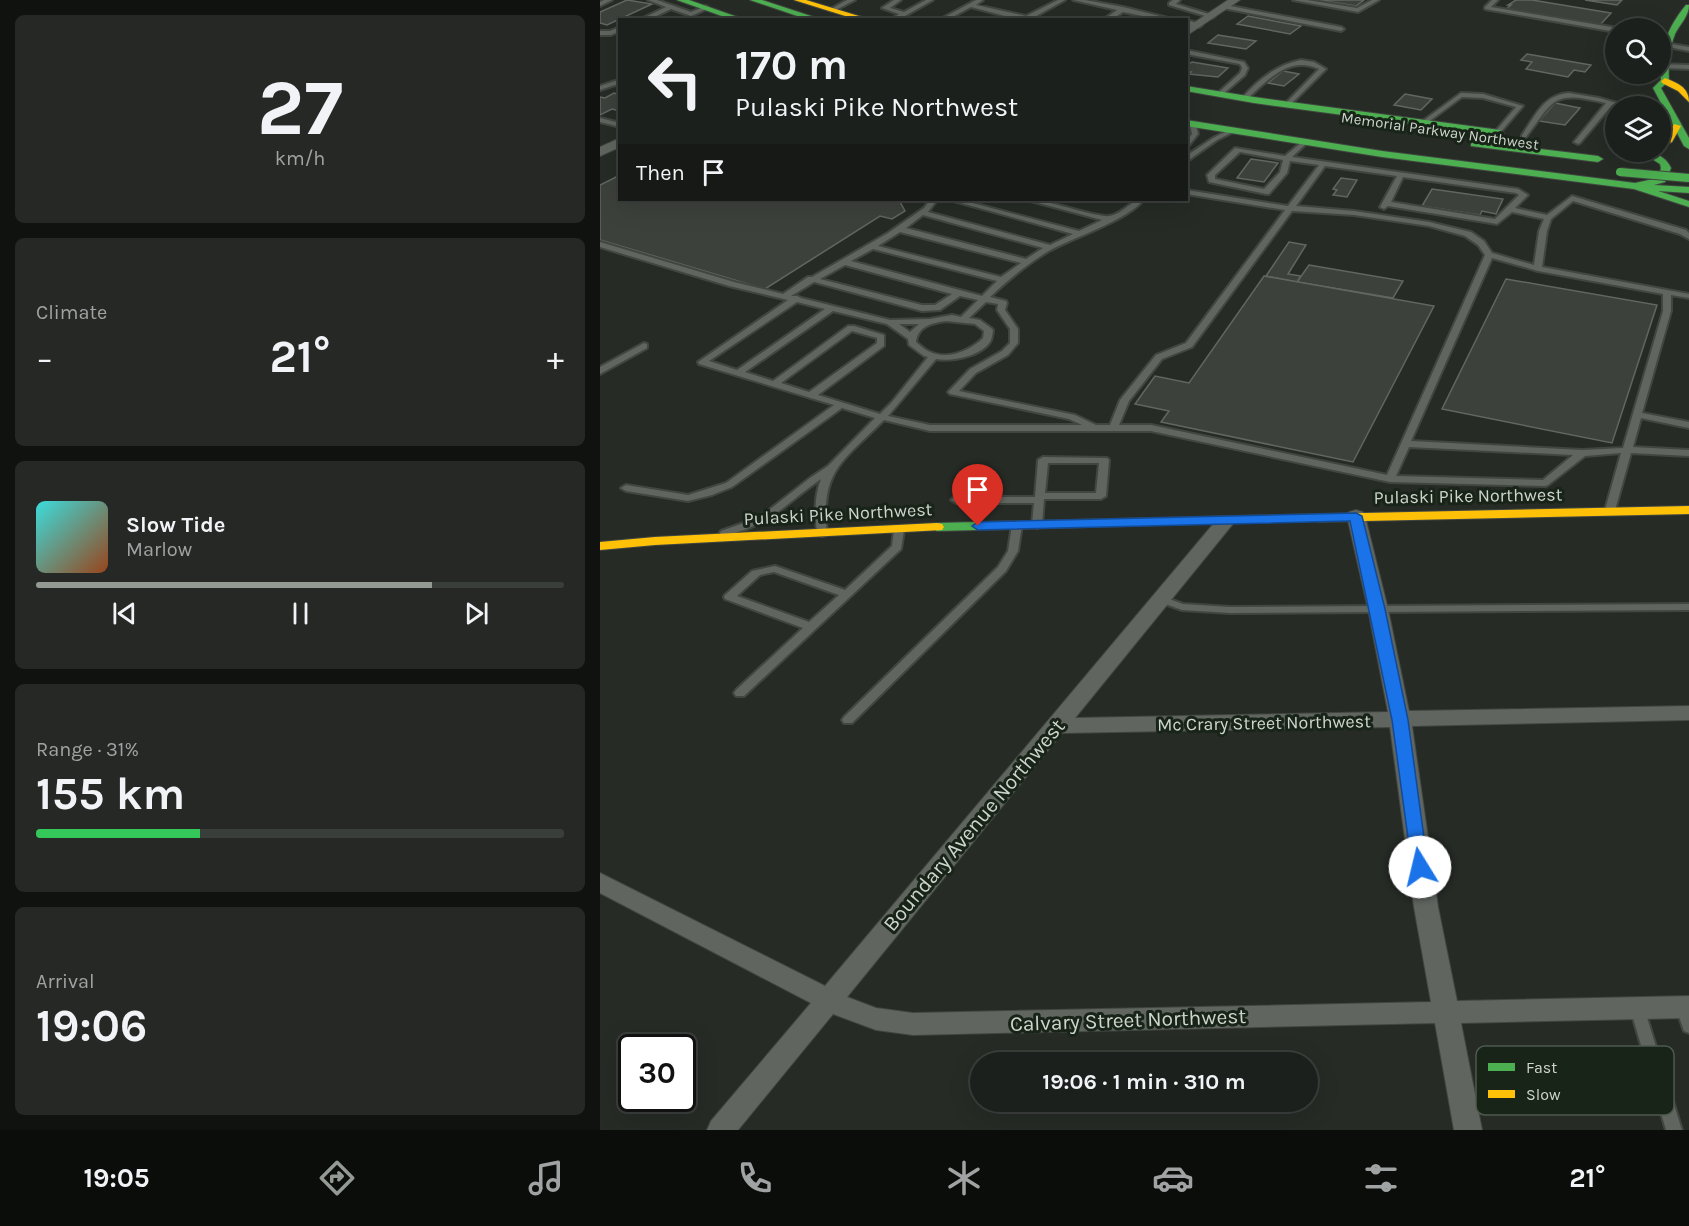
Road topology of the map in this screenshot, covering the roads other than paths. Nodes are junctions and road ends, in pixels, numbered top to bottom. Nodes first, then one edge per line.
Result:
1 (651, 0) edge
2 (754, 0) edge
3 (802, 0) edge
4 (852, 0) edge
5 (898, 0) edge
6 (930, 0) edge
7 (980, 0) edge
8 (1062, 0) edge
9 (1076, 0) edge
10 (1177, 0) edge
11 (1296, 0) edge
12 (1376, 0) edge
13 (1495, 0) edge
14 (739, 3) dead end
15 (1230, 3) edge
16 (676, 4) edge
17 (970, 5) junction
18 (1689, 7) edge
19 (1123, 9) junction
20 (832, 10) junction
21 (904, 14) junction
22 (1212, 16) junction
23 (646, 18) edge
24 (736, 18) edge
25 (786, 18) edge
26 (812, 18) edge
27 (861, 18) edge
28 (897, 18) edge
29 (946, 18) edge
30 (1020, 18) edge
31 (1026, 18) edge
32 (1109, 18) edge
33 (1153, 18) edge
34 (1188, 22) edge
35 (1199, 25) junction
36 (1341, 28) dead end
37 (1605, 28) edge
38 (1671, 28) edge
39 (618, 30) edge
40 (1188, 32) edge
41 (600, 33) edge
42 (1671, 43) edge
43 (1689, 49) edge
44 (1188, 52) edge
45 (1671, 66) edge
46 (1689, 67) edge
47 (618, 83) edge
48 (1671, 84) edge
49 (600, 88) edge
50 (1188, 88) edge
51 (1220, 94) junction
52 (1688, 96) edge
53 (1249, 99) junction
54 (1188, 102) edge
55 (1605, 102) edge
56 (1288, 104) junction
57 (1605, 108) edge
58 (1188, 109) edge
59 (1288, 119) dead end
60 (600, 120) edge
61 (1671, 121) edge
62 (618, 124) edge
63 (1190, 124) edge
64 (1231, 131) junction
65 (1497, 133) junction
66 (1530, 136) joint
67 (1268, 137) junction
68 (1425, 137) junction
69 (1573, 141) joint
70 (1457, 142) dead end
71 (618, 143) edge
72 (1303, 143) junction
73 (1597, 144) dead end
74 (1188, 145) edge
75 (1689, 146) edge
76 (1671, 151) edge
77 (600, 152) edge
78 (1689, 153) edge
79 (1382, 154) junction
80 (1287, 158) junction
81 (1188, 159) edge
82 (1662, 162) edge
83 (1323, 164) junction
84 (1621, 167) junction
85 (1689, 168) edge
86 (1373, 171) junction
87 (1401, 175) junction
88 (1689, 178) edge
89 (1635, 186) junction
90 (1689, 190) edge
91 (1188, 192) edge
92 (1266, 192) junction
93 (932, 201) edge
94 (958, 201) edge
95 (1035, 201) edge
96 (1138, 201) edge
97 (1386, 203) junction
98 (1257, 204) junction
99 (1689, 204) edge
100 (1290, 208) junction
101 (1510, 209) junction
102 (923, 213) junction
103 (1379, 216) junction
104 (1548, 218) junction
105 (1109, 219) junction
106 (899, 229) junction
107 (1079, 233) junction
108 (1689, 237) edge
109 (600, 244) edge
110 (870, 246) junction
111 (1049, 247) junction
112 (1489, 255) junction
113 (845, 262) junction
114 (1028, 262) junction
115 (1538, 269) junction
116 (812, 279) junction
117 (1002, 280) junction
118 (1668, 292) junction
119 (959, 293) junction
120 (786, 295) junction
121 (1689, 296) edge
122 (797, 298) junction
123 (981, 299) junction
124 (833, 308) junction
125 (964, 318) junction
126 (930, 321) junction
127 (890, 322) junction
128 (911, 337) junction
129 (644, 346) dead end
130 (983, 346) junction
131 (1005, 353) junction
132 (934, 356) junction
133 (600, 371) edge
134 (738, 373) junction
135 (774, 384) junction
136 (810, 396) junction
137 (840, 405) junction
138 (1638, 416) junction
139 (881, 417) junction
140 (1689, 425) edge
141 (1114, 426) junction
142 (1095, 428) junction
143 (1406, 444) junction
144 (1629, 450) junction
145 (1582, 453) junction
146 (1689, 453) edge
147 (831, 468) junction
148 (1390, 480) junction
149 (970, 485) dead end
150 (626, 488) dead end
151 (1039, 498) junction
152 (1610, 510) junction
153 (1689, 510) edge
154 (1356, 516) junction
155 (1227, 520) junction
156 (1017, 525) junction
157 (1037, 525) junction
158 (899, 530) junction
159 (822, 533) junction
160 (712, 538) junction
161 (600, 546) edge
162 (846, 594) junction
163 (1161, 599) junction
164 (1689, 607) edge
165 (1378, 609) junction
166 (811, 627) junction
167 (740, 693) dead end
168 (1689, 713) edge
169 (848, 720) dead end
170 (1400, 720) junction
171 (1055, 726) junction
172 (600, 882) edge
173 (829, 1000) junction
174 (1637, 1008) junction
175 (1446, 1012) junction
176 (1687, 1014) edge
177 (1649, 1046) edge
178 (1669, 1115) edge
179 (721, 1130) edge
180 (1468, 1130) edge
181 (1674, 1130) edge

1 - 16 lane
2 - 26 main road
3 - 20 main road
4 - 20 lane
5 - 21 lane
6 - 21 lane
7 - 17 lane
8 - 31 lane
9 - 19 lane
10 - 22 lane
11 - 12 lane
13 - 37 lane
14 - 25 main road
15 - 22 street
15 - 36 lane
16 - 23 lane
16 - 24 main road
17 - 29 lane
17 - 30 lane
18 - 38 main road
19 - 32 lane
19 - 33 lane
20 - 27 main road
21 - 28 lane
22 - 35 street
34 - 35 lane
35 - 40 street
39 - 41 lane
42 - 43 lane
44 - 51 lane
45 - 46 lane
47 - 49 lane
48 - 52 main road
50 - 51 main road
51 - 53 main road
53 - 56 main road
53 - 56 lane
53 - 68 main road
54 - 59 main road
55 - 66 lane
56 - 68 main road
57 - 69 lane
58 - 68 main road, Memorial Parkway Northwest
60 - 62 lane
61 - 75 main road
63 - 64 main road
63 - 74 lane
64 - 67 main road
64 - 81 lane
65 - 66 main road
65 - 68 main road
65 - 68 lane
67 - 68 main road
67 - 72 main road
68 - 84 main road, Memorial Parkway Northwest
69 - 73 main road
70 - 84 main road, Memorial Parkway Northwest
71 - 77 street
72 - 79 main road
72 - 80 lane
76 - 78 main road
79 - 86 lane
79 - 89 main road
80 - 83 lane
80 - 92 lane
80 - 92 lane
82 - 89 main road
83 - 86 lane
83 - 100 lane
84 - 85 main road, Memorial Parkway Northwest
84 - 88 main road, Memorial Parkway Northwest, bridge
86 - 87 lane
87 - 97 lane
87 - 101 lane
89 - 90 main road
89 - 99 main road
91 - 98 lane
92 - 98 lane
93 - 102 lane
94 - 107 lane
95 - 105 lane
96 - 105 lane
97 - 101 lane
97 - 103 lane
98 - 100 lane
100 - 103 lane
100 - 141 lane
101 - 104 lane
102 - 106 lane
102 - 111 lane
103 - 112 lane
104 - 108 lane
104 - 115 lane
105 - 107 lane
106 - 110 lane
106 - 114 lane
107 - 111 lane
109 - 120 lane
110 - 113 lane
110 - 117 lane
111 - 114 lane
112 - 115 lane
112 - 143 lane
113 - 116 lane
113 - 119 lane
114 - 117 lane
115 - 118 lane
116 - 119 lane
116 - 120 lane
117 - 123 lane
118 - 121 lane
118 - 138 lane
119 - 123 lane
120 - 122 lane
122 - 124 lane
122 - 134 lane
123 - 125 lane
123 - 131 lane
124 - 127 lane
124 - 134 lane
125 - 126 lane
125 - 130 lane
126 - 127 lane
126 - 128 lane
127 - 128 lane
128 - 132 lane
129 - 133 lane
130 - 131 lane
130 - 132 lane
131 - 142 lane
132 - 139 lane
134 - 135 lane
135 - 136 lane
135 - 136 lane
136 - 137 lane
137 - 139 lane
137 - 150 lane
138 - 140 lane
138 - 144 lane
139 - 142 lane
139 - 147 lane
141 - 142 lane
141 - 148 lane
143 - 145 lane
143 - 148 lane
144 - 145 lane
144 - 146 lane
144 - 152 lane
145 - 148 lane
147 - 159 lane
147 - 160 lane
149 - 151 lane
151 - 151 lane
151 - 157 lane
152 - 153 main road, Pulaski Pike Northwest
152 - 154 main road, Pulaski Pike Northwest
154 - 155 main road, Pulaski Pike Northwest
154 - 165 street
155 - 157 main road, Pulaski Pike Northwest
155 - 163 street, Boundary Avenue Northwest
156 - 157 main road, Pulaski Pike Northwest
156 - 158 main road, Pulaski Pike Northwest
156 - 169 lane
158 - 159 main road, Pulaski Pike Northwest
158 - 162 lane
159 - 160 main road, Pulaski Pike Northwest
160 - 161 main road, Pulaski Pike Northwest
162 - 166 lane
162 - 166 lane
163 - 165 lane
163 - 171 street, Boundary Avenue Northwest
164 - 165 lane
165 - 170 street
166 - 167 lane
168 - 170 street, Mc Crary Street Northwest
170 - 171 street, Mc Crary Street Northwest
170 - 175 street
171 - 173 street, Boundary Avenue Northwest
172 - 173 street, Calvary Street Northwest
173 - 175 street, Calvary Street Northwest
173 - 179 street, Boundary Avenue Northwest
174 - 175 street, Calvary Street Northwest
174 - 176 street, Calvary Street Northwest
174 - 177 lane
175 - 180 street
178 - 181 lane

